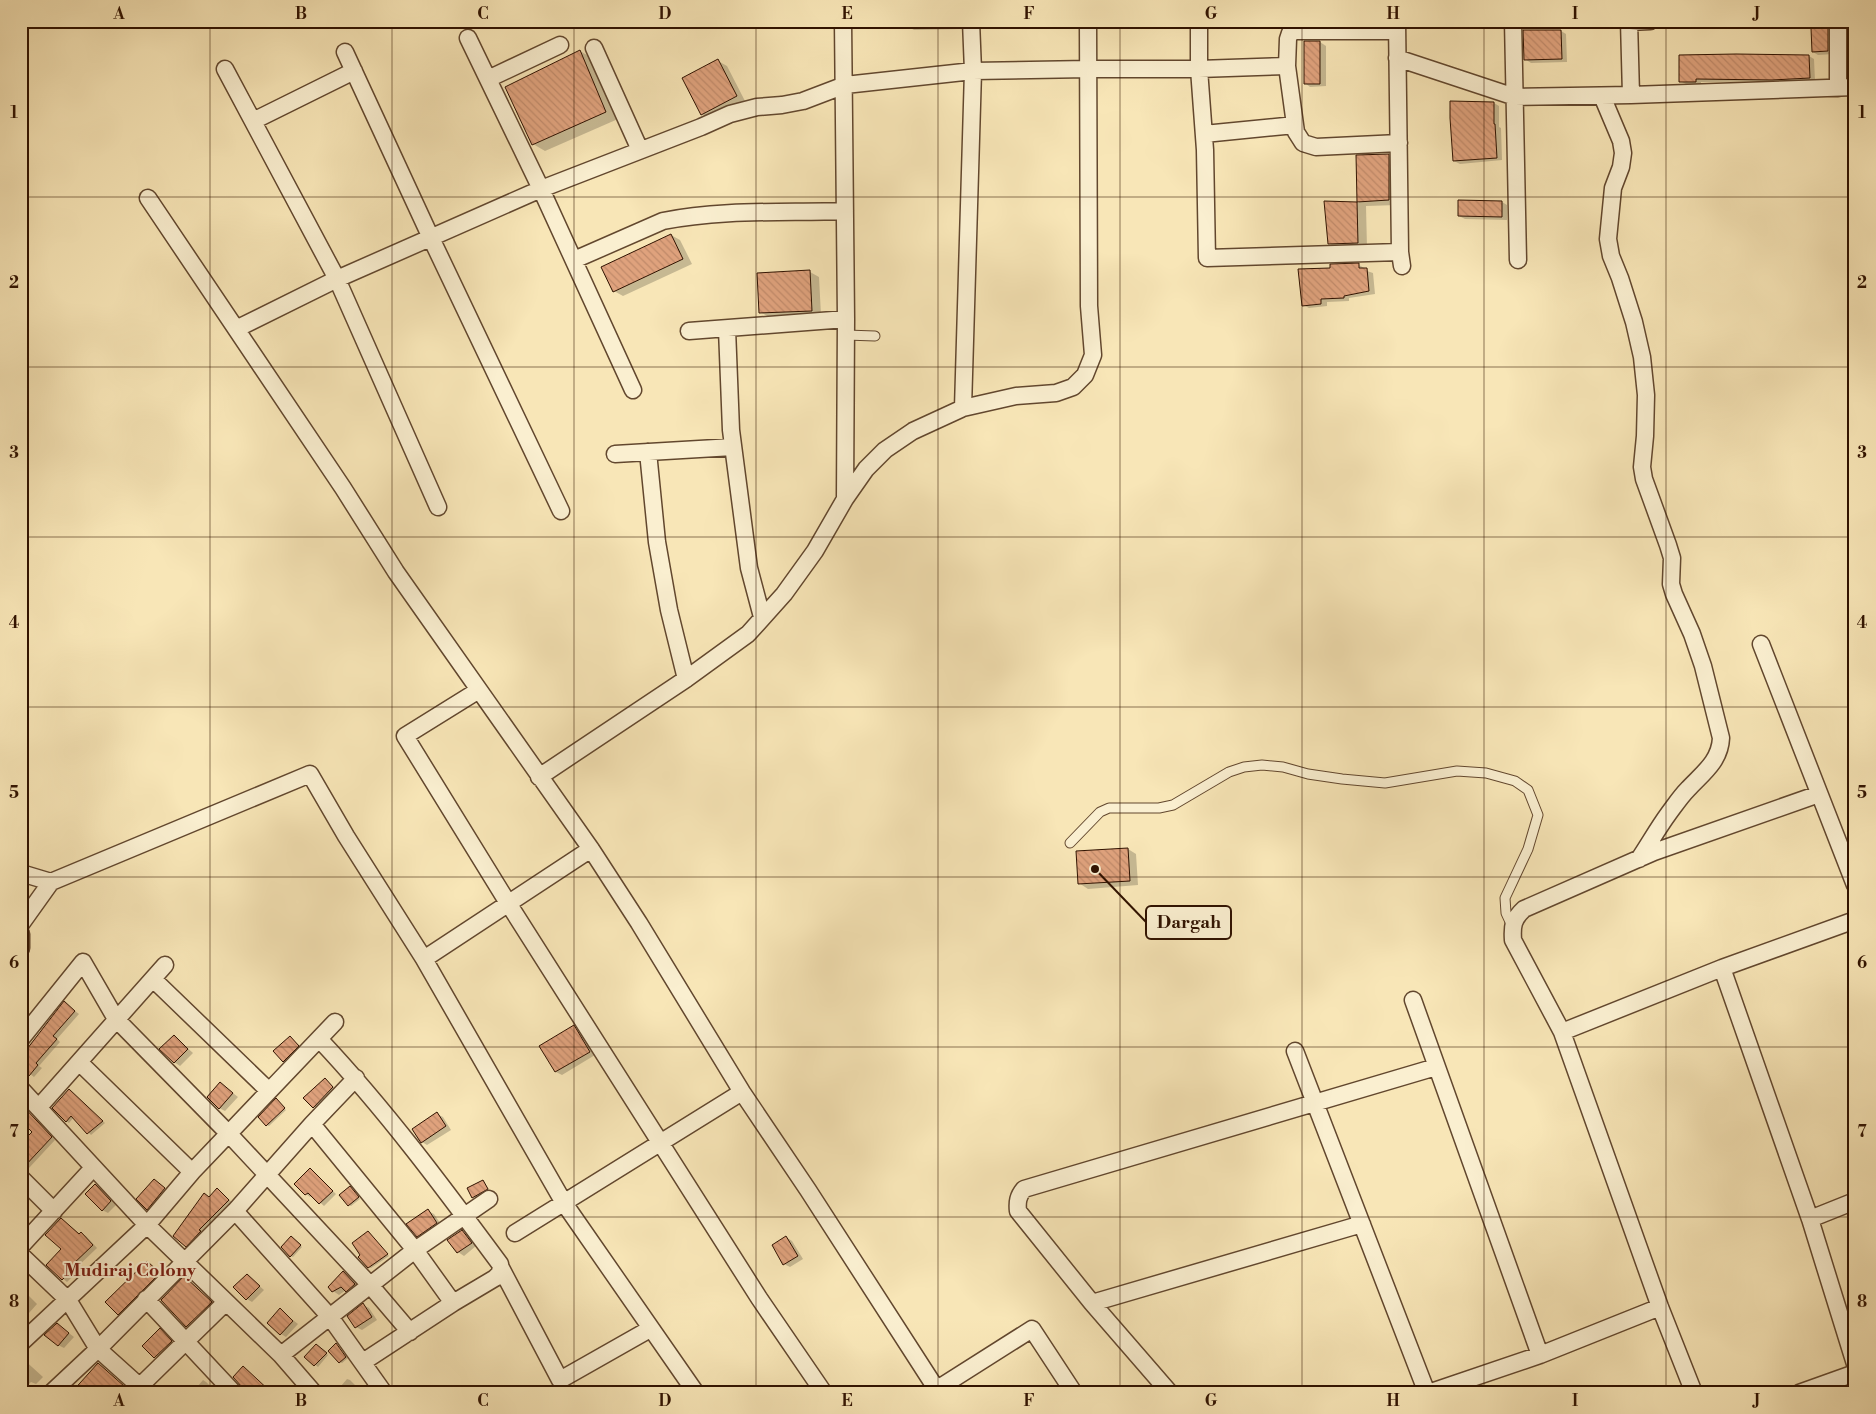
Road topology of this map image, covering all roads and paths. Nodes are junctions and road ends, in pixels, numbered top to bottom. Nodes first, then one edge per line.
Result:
1 (843, 21) edge
2 (972, 21) edge
3 (1088, 21) edge
4 (1198, 21) edge
5 (1513, 21) edge
6 (1629, 21) edge
7 (1650, 21) edge
8 (1838, 21) edge
9 (1397, 26) edge
10 (468, 38) dead end
11 (560, 45) dead end
12 (594, 48) dead end
13 (345, 52) dead end
14 (1397, 58) junction
15 (1287, 66) junction
16 (225, 69) dead end
17 (1088, 69) junction
18 (1199, 69) junction
19 (354, 71) junction
20 (973, 71) junction
21 (488, 79) junction
22 (845, 85) junction
23 (1855, 87) edge
24 (1838, 88) junction
25 (1631, 95) junction
26 (1602, 96) junction
27 (1515, 97) junction
28 (253, 121) junction
29 (1295, 125) junction
30 (1204, 134) junction
31 (1399, 144) junction
32 (640, 150) junction
33 (541, 189) junction
34 (148, 198) dead end
35 (845, 211) junction
36 (431, 238) junction
37 (574, 260) junction
38 (1518, 260) dead end
39 (337, 279) junction
40 (846, 327) junction
41 (236, 329) junction
42 (727, 329) junction
43 (688, 331) dead end
44 (875, 336) dead end
45 (633, 390) dead end
46 (963, 408) junction
47 (733, 447) junction
48 (648, 452) junction
49 (615, 454) dead end
50 (845, 499) junction
51 (438, 507) dead end
52 (561, 511) dead end
53 (762, 617) junction
54 (1761, 644) dead end
55 (686, 679) junction
56 (479, 690) junction
57 (539, 776) junction
58 (1819, 794) junction
59 (1070, 843) dead end
60 (591, 849) junction
61 (1639, 859) junction
62 (21, 873) edge
63 (51, 882) junction
64 (1855, 886) edge
65 (508, 903) junction
66 (1855, 920) edge
67 (21, 924) edge
68 (1512, 926) junction
69 (21, 934) edge
70 (21, 948) edge
71 (424, 960) junction
72 (165, 964) dead end
73 (1722, 968) junction
74 (153, 978) junction
75 (1412, 1000) dead end
76 (116, 1019) junction
77 (335, 1022) dead end
78 (1562, 1032) junction
79 (21, 1039) edge
80 (320, 1040) junction
81 (1295, 1051) dead end
82 (79, 1062) junction
83 (1436, 1067) junction
84 (356, 1078) junction
85 (21, 1089) edge
86 (269, 1091) junction
87 (742, 1092) junction
88 (1314, 1103) junction
89 (39, 1107) junction
90 (312, 1124) junction
91 (229, 1134) junction
92 (660, 1142) junction
93 (93, 1168) junction
94 (192, 1172) junction
95 (266, 1175) junction
96 (21, 1178) edge
97 (489, 1199) dead end
98 (1855, 1201) edge
99 (564, 1203) junction
100 (54, 1211) junction
101 (235, 1211) junction
102 (465, 1216) junction
103 (1810, 1219) junction
104 (1362, 1224) junction
105 (147, 1225) junction
106 (515, 1233) dead end
107 (21, 1246) edge
108 (415, 1250) junction
109 (21, 1255) edge
110 (184, 1262) junction
111 (501, 1268) junction
112 (370, 1285) junction
113 (146, 1299) junction
114 (68, 1300) junction
115 (226, 1302) junction
116 (454, 1303) junction
117 (1092, 1303) junction
118 (1660, 1307) junction
119 (330, 1317) junction
120 (650, 1329) junction
121 (410, 1332) junction
122 (185, 1340) junction
123 (21, 1343) edge
124 (98, 1349) junction
125 (281, 1355) junction
126 (1540, 1355) junction
127 (363, 1362) junction
128 (1855, 1364) edge
129 (1855, 1374) edge
130 (140, 1390) edge
131 (936, 1392) edge
132 (50, 1393) edge
133 (234, 1393) edge
134 (314, 1393) edge
135 (384, 1393) edge
136 (696, 1393) edge
137 (824, 1393) edge
138 (1074, 1393) edge
139 (1170, 1393) edge
140 (1427, 1393) edge
141 (1694, 1393) edge
142 (1799, 1393) edge

1 - 22 street
2 - 20 street
3 - 17 street
4 - 18 street
5 - 27 street
6 - 7 street
6 - 25 street
8 - 24 street
9 - 14 street
9 - 15 street
10 - 21 street
11 - 21 street
12 - 32 street
13 - 19 street
14 - 27 street
14 - 31 street
15 - 18 street
15 - 29 street
16 - 28 street
17 - 18 street
17 - 20 street
17 - 46 street
18 - 30 street
19 - 28 street
19 - 36 street
20 - 22 street
20 - 46 street
21 - 33 street
22 - 32 street
22 - 35 street
23 - 24 street
24 - 25 street
25 - 26 street
26 - 27 street
26 - 61 street
27 - 38 street
28 - 39 street
29 - 30 street
29 - 31 street
30 - 31 street
32 - 33 street
33 - 36 street
33 - 37 street
34 - 41 street
35 - 37 street
35 - 40 street
36 - 39 street
36 - 52 street
37 - 45 street
39 - 41 street
39 - 51 street
40 - 42 street
40 - 44 lane
40 - 50 street
41 - 56 street
42 - 43 street
42 - 47 street
46 - 50 street
47 - 48 street
47 - 53 street
48 - 49 street
48 - 55 street
50 - 53 street
53 - 55 street
54 - 58 street
55 - 57 street
56 - 57 street
56 - 65 street
57 - 60 street
58 - 61 street
58 - 64 street
59 - 68 lane
60 - 65 street
60 - 87 street
61 - 68 street
62 - 63 street
63 - 67 street
63 - 71 street
65 - 71 street
65 - 92 street
66 - 73 street
68 - 78 street
69 - 70 street
71 - 99 street
72 - 74 street
73 - 78 street
73 - 103 street
74 - 76 street
74 - 86 street
75 - 83 street
76 - 79 street
76 - 82 street
76 - 91 street
77 - 80 street
78 - 118 street
80 - 84 street
80 - 86 street
81 - 88 street
82 - 89 street
82 - 94 street
83 - 88 street
83 - 126 street
84 - 90 street
84 - 102 street
85 - 89 street
86 - 91 street
87 - 92 street
87 - 131 street
88 - 104 street
88 - 117 street
89 - 93 street
90 - 95 street
90 - 108 street
91 - 94 street
91 - 95 street
92 - 99 street
92 - 137 street
93 - 100 street
93 - 105 street
94 - 105 street
95 - 101 street
95 - 112 street
96 - 100 street
97 - 102 street
98 - 103 street
99 - 106 street
99 - 120 street
100 - 107 street
101 - 110 street
101 - 119 street
102 - 108 street
102 - 111 street
103 - 128 street
104 - 117 street
104 - 140 street
105 - 110 street
105 - 114 street
108 - 112 street
108 - 116 street
109 - 114 street
110 - 113 street
110 - 115 street
111 - 116 street
111 - 120 street
112 - 119 street
112 - 121 street
113 - 122 street
113 - 124 street
114 - 123 street
114 - 124 street
115 - 122 street
115 - 125 street
116 - 121 street
117 - 139 street
118 - 126 street
118 - 141 street
119 - 125 street
119 - 127 street
120 - 136 street
121 - 127 street
122 - 130 street
122 - 133 street
124 - 130 street
124 - 132 street
125 - 134 street
126 - 140 street
127 - 135 street
129 - 142 street
131 - 138 street

